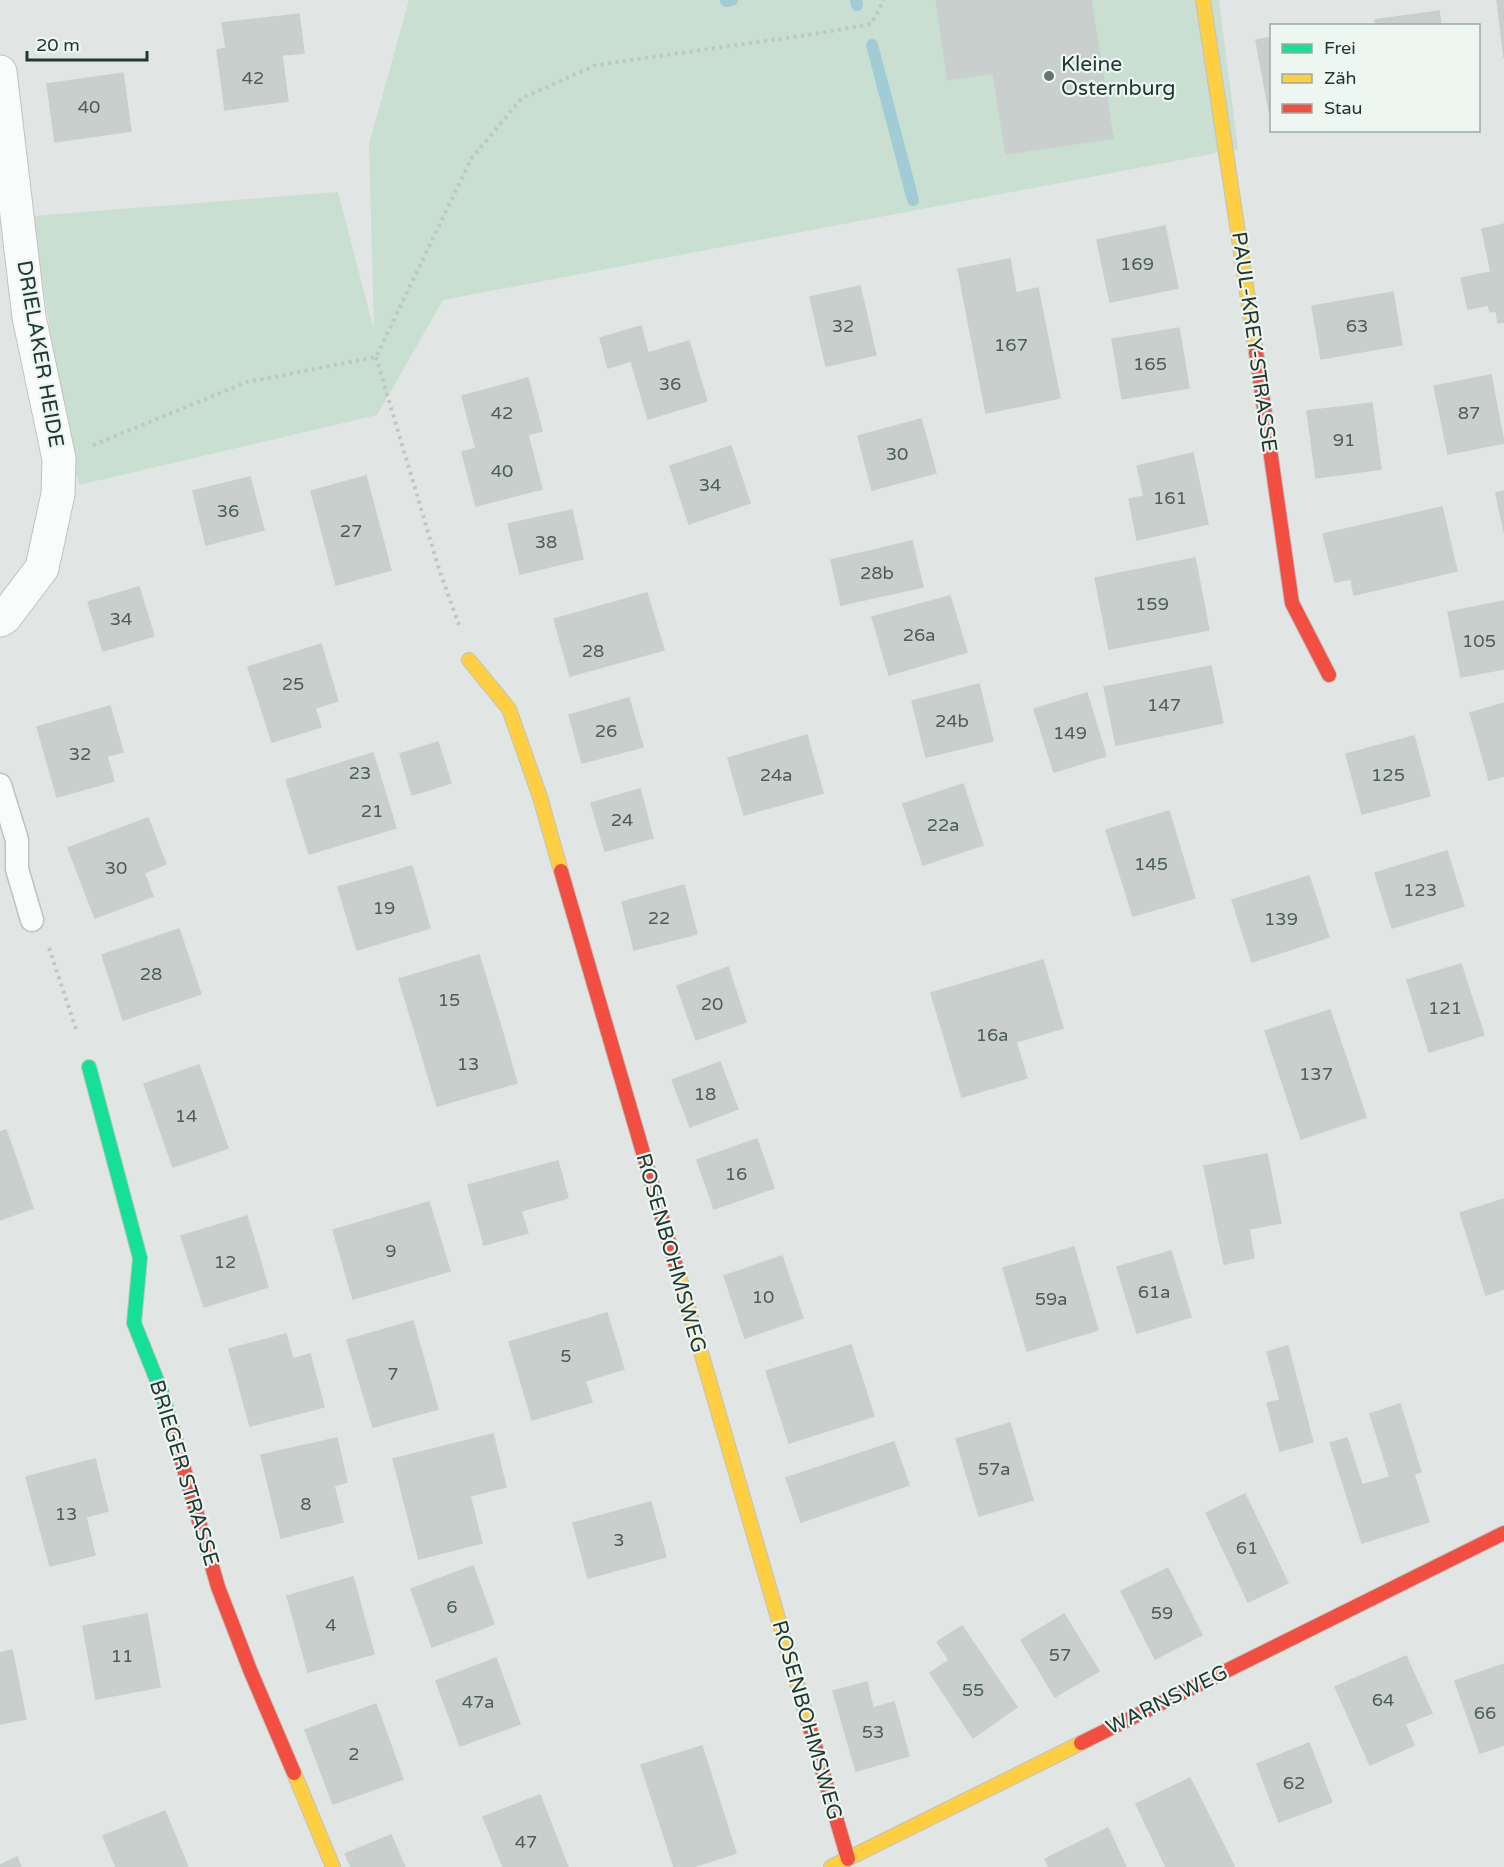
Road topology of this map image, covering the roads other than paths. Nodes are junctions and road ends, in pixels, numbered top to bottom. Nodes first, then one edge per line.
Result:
1 (1203, 0) edge
2 (0, 72) edge
3 (0, 620) edge
4 (469, 660) road end
5 (1329, 675) dead end
6 (0, 785) edge
7 (32, 920) road end
8 (89, 1067) road end
9 (1504, 1533) edge
10 (848, 1858) junction
11 (333, 1867) edge
12 (831, 1867) edge

1 - 5 street, PAUL-KREY-STRASSE
2 - 3 street, DRIELAKER HEIDE
4 - 10 street, ROSENBOHMSWEG
6 - 7 lane
8 - 11 street, BRIEGER STRASSE
9 - 10 street, WARNSWEG
10 - 12 street, WARNSWEG

